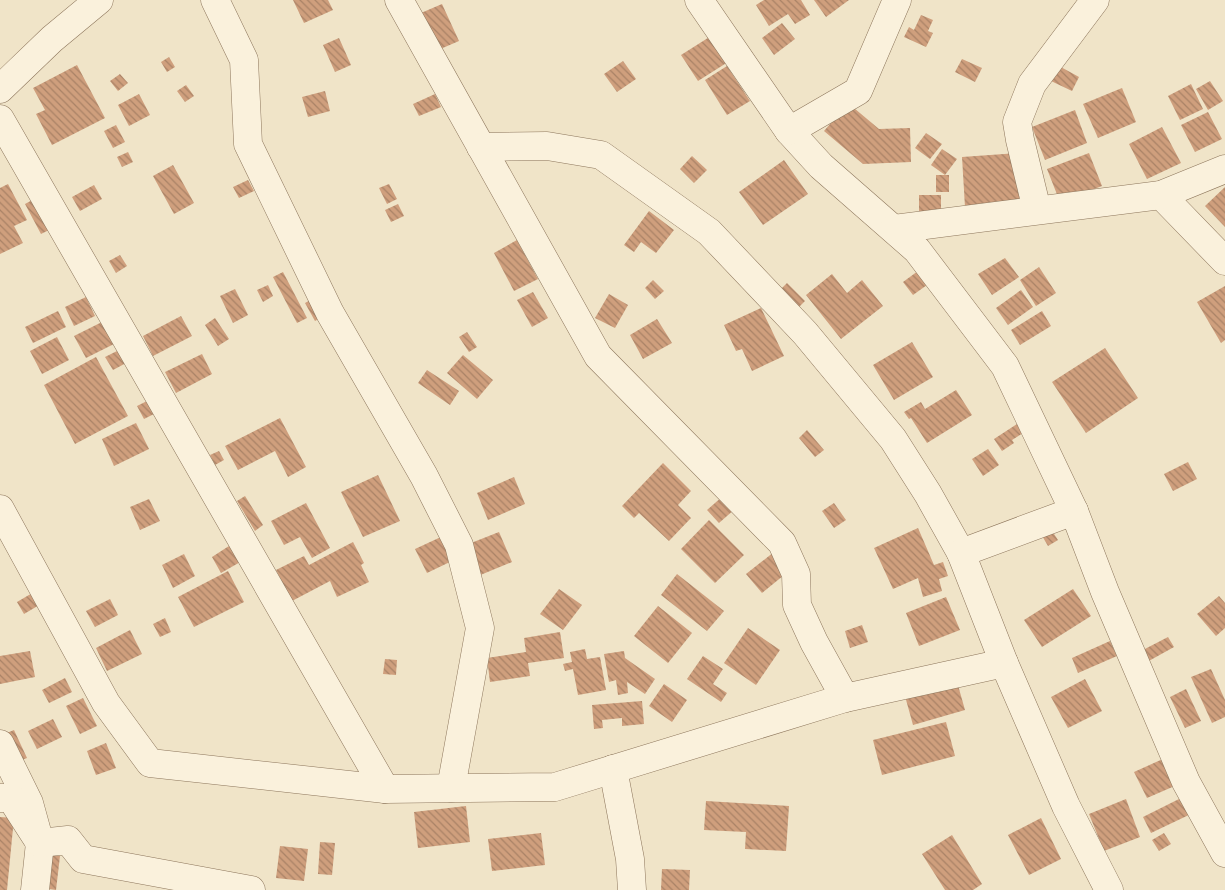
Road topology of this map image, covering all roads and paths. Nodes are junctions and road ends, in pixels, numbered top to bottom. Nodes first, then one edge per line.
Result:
1 (99, 0) edge
2 (215, 0) edge
3 (399, 0) edge
4 (699, 0) edge
5 (897, 0) edge
6 (1095, 0) edge
7 (0, 89) edge
8 (0, 119) edge
9 (789, 131) junction
10 (481, 147) junction
11 (1225, 169) edge
12 (1160, 195) junction
13 (1037, 210) junction
14 (894, 229) junction
15 (1225, 261) edge
16 (0, 509) edge
17 (1074, 511) junction
18 (961, 553) junction
19 (1004, 663) junction
20 (845, 698) junction
21 (0, 744) edge
22 (614, 768) junction
23 (451, 788) junction
24 (386, 789) junction
25 (0, 798) edge
26 (40, 842) junction
27 (1225, 853) edge
28 (35, 890) edge
29 (251, 890) edge
30 (632, 890) edge
31 (1109, 890) edge

1 - 7 street
2 - 23 street
3 - 10 street
4 - 9 street
5 - 9 street
6 - 13 street
8 - 24 street
9 - 14 street
10 - 18 street
10 - 20 street
11 - 12 street
12 - 13 street
12 - 15 street
13 - 14 street
14 - 17 street
16 - 24 street
17 - 18 street
17 - 27 street
18 - 19 street
19 - 20 street
19 - 31 street
20 - 22 street
21 - 26 street
22 - 23 street
22 - 30 street
23 - 24 street
25 - 26 street
26 - 28 street
26 - 29 street

